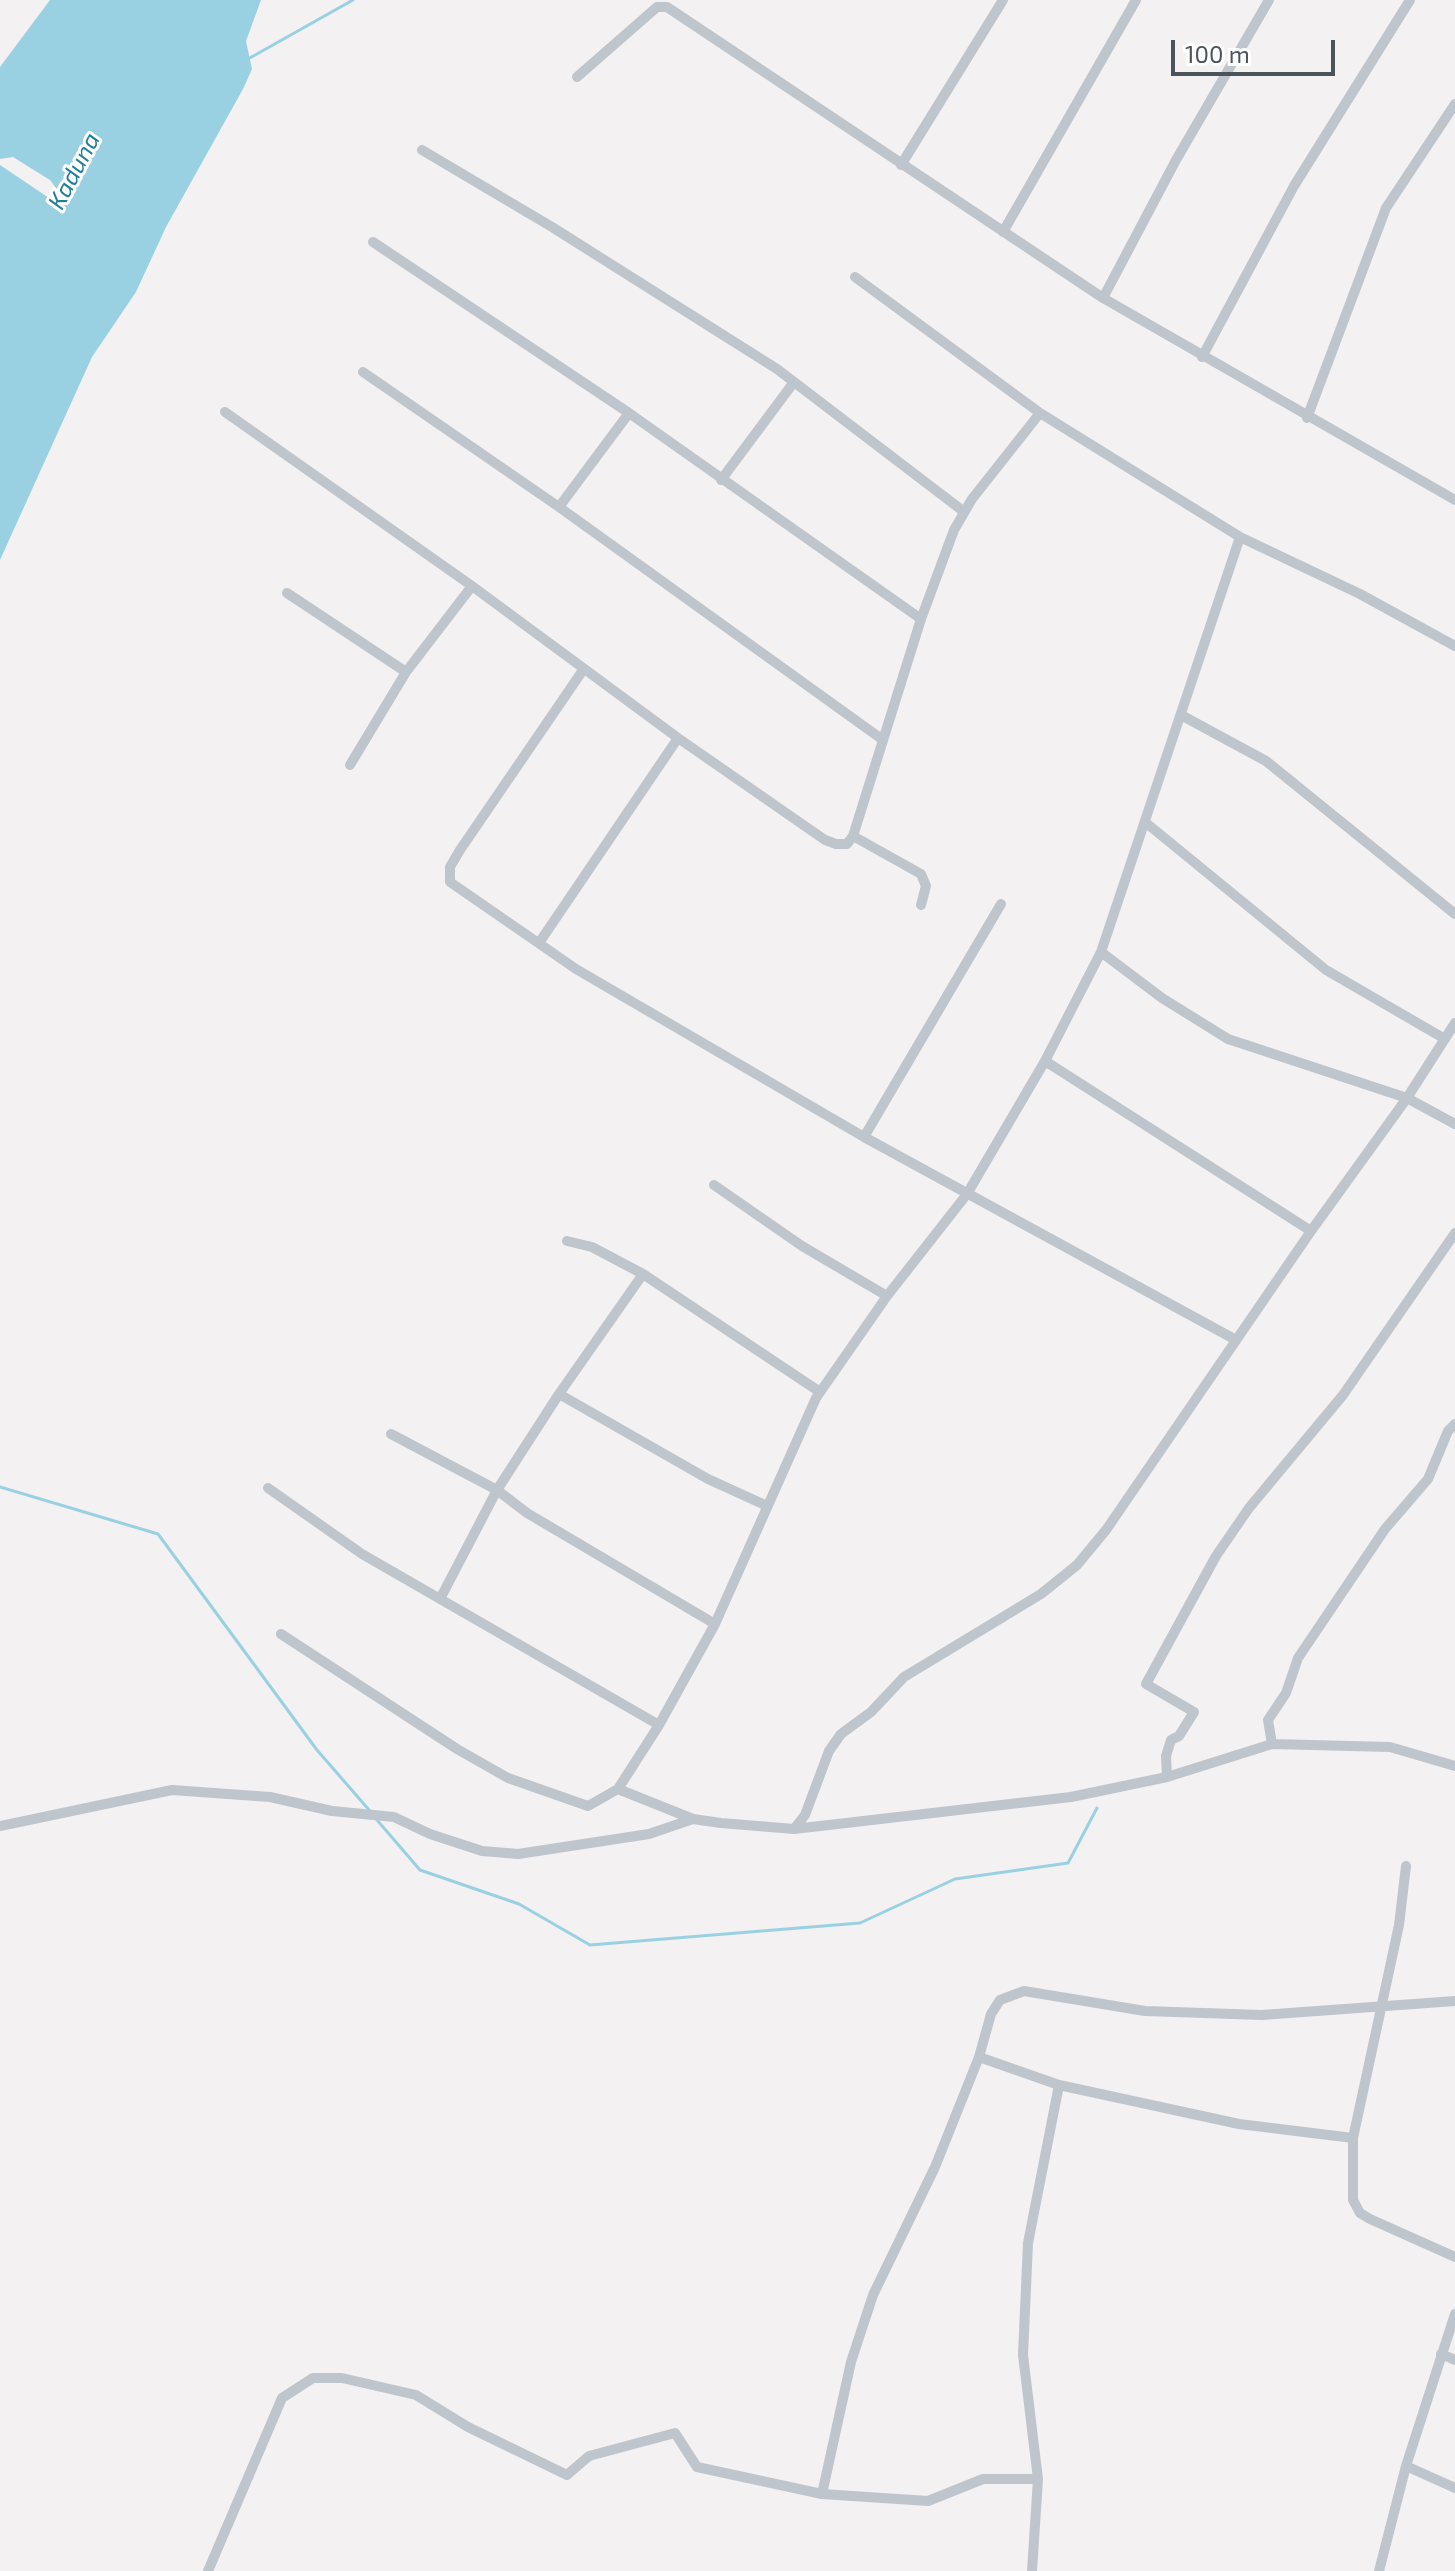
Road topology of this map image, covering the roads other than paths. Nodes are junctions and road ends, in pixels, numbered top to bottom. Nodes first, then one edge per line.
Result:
1 (1003, 0) edge
2 (1136, 0) edge
3 (1269, 0) edge
4 (1410, 0) edge
5 (577, 77) dead end
6 (1455, 104) edge
7 (422, 150) dead end
8 (901, 165) junction
9 (1003, 232) junction
10 (373, 242) dead end
11 (855, 277) dead end
12 (1103, 298) junction
13 (1202, 357) junction
14 (363, 372) dead end
15 (794, 382) junction
16 (225, 412) dead end
17 (629, 413) junction
18 (1040, 413) junction
19 (1307, 418) junction
20 (721, 480) junction
21 (1455, 500) edge
22 (559, 507) junction
23 (963, 511) junction
24 (1240, 537) junction
25 (472, 586) junction
26 (287, 593) dead end
27 (921, 619) junction
28 (1455, 646) edge
29 (583, 670) junction
30 (406, 672) junction
31 (1181, 715) junction
32 (678, 738) junction
33 (883, 740) junction
34 (350, 765) dead end
35 (1145, 822) junction
36 (853, 836) junction
37 (1001, 904) dead end
38 (921, 905) dead end
39 (1455, 914) edge
40 (539, 943) junction
41 (1101, 952) junction
42 (1455, 1023) edge
43 (1445, 1039) junction
44 (1045, 1061) junction
45 (1407, 1098) junction
46 (1455, 1124) edge
47 (864, 1137) junction
48 (714, 1185) dead end
49 (967, 1194) junction
50 (1311, 1231) junction
51 (1455, 1233) edge
52 (567, 1241) dead end
53 (643, 1274) junction
54 (887, 1296) junction
55 (1236, 1340) junction
56 (820, 1392) junction
57 (559, 1394) junction
58 (1455, 1424) edge
59 (391, 1434) dead end
60 (268, 1488) dead end
61 (497, 1490) junction
62 (765, 1505) junction
63 (440, 1599) junction
64 (715, 1624) junction
65 (281, 1634) dead end
66 (659, 1725) junction
67 (1272, 1744) junction
68 (1455, 1766) edge
69 (1167, 1777) junction
70 (618, 1789) junction
71 (693, 1819) junction
72 (0, 1826) edge
73 (794, 1829) junction
74 (1406, 1866) dead end
75 (1455, 2001) edge
76 (1382, 2009) junction
77 (979, 2057) junction
78 (1059, 2085) junction
79 (1353, 2138) junction
80 (1455, 2257) edge
81 (1455, 2314) edge
82 (1441, 2354) junction
83 (1455, 2360) edge
84 (1406, 2466) junction
85 (1038, 2479) junction
86 (1455, 2488) edge
87 (822, 2494) junction
88 (208, 2571) edge
89 (1032, 2571) edge
90 (1379, 2571) edge

1 - 8 street
2 - 9 street
3 - 12 street
4 - 13 street
5 - 8 street
6 - 19 street
7 - 15 street
8 - 9 street
9 - 12 street
10 - 17 street
11 - 18 street
12 - 13 street
13 - 19 street
14 - 22 street
15 - 20 street
15 - 23 street
16 - 25 street
17 - 20 street
17 - 22 street
18 - 23 street
18 - 24 street
19 - 21 street
20 - 27 street
22 - 33 street
23 - 27 street
24 - 28 street
24 - 31 street
25 - 29 street
25 - 30 street
26 - 30 street
27 - 33 street
29 - 32 street
29 - 40 street
30 - 34 street
31 - 35 street
31 - 39 street
32 - 36 street
32 - 40 street
33 - 36 street
35 - 41 street
35 - 43 street
36 - 38 street
37 - 47 street
40 - 47 street
41 - 44 street
41 - 45 street
42 - 43 street
43 - 45 street
44 - 49 street
44 - 50 street
45 - 46 street
45 - 50 street
47 - 49 street
48 - 54 street
49 - 54 street
49 - 55 street
50 - 55 street
51 - 69 street
52 - 53 street
53 - 56 street
53 - 57 street
54 - 56 street
55 - 73 street
56 - 62 street
57 - 61 street
57 - 62 street
58 - 67 street
59 - 61 street
60 - 63 street
61 - 63 street
61 - 64 street
62 - 64 street
63 - 66 street
64 - 66 street
65 - 70 street
66 - 70 street
67 - 68 street
67 - 69 street
69 - 73 street
70 - 71 street
71 - 72 street
71 - 73 street
74 - 76 street
75 - 76 street
76 - 77 street
76 - 79 street
77 - 78 street
77 - 87 street
78 - 79 street
78 - 85 street
79 - 80 street
81 - 82 street
82 - 83 street
82 - 84 street
84 - 86 street
84 - 90 street
85 - 87 street
85 - 89 street
87 - 88 street

